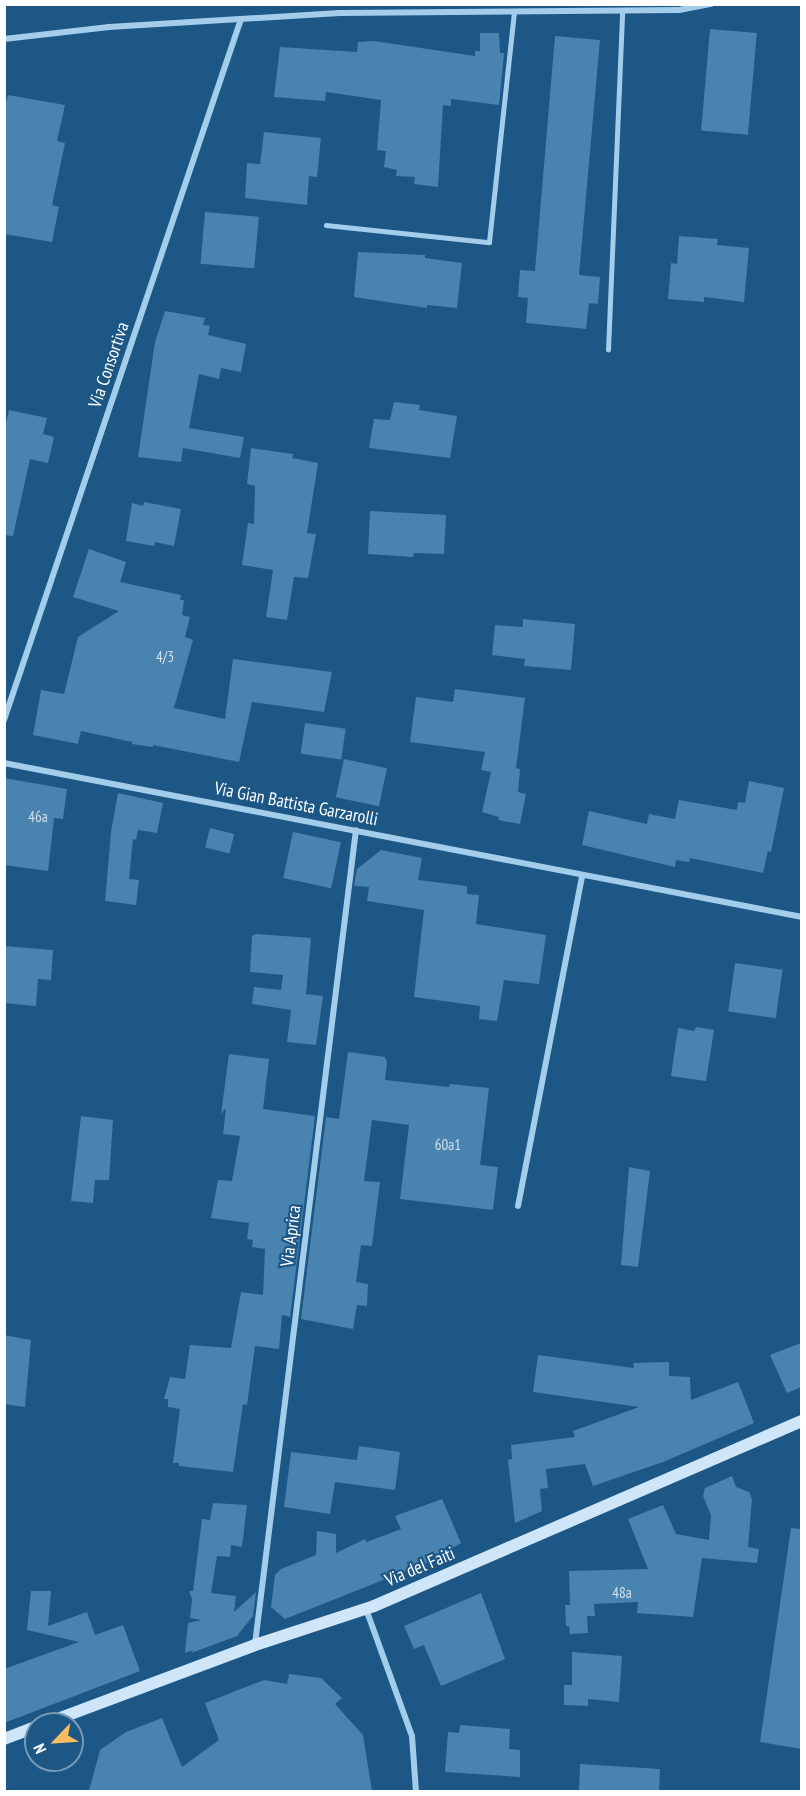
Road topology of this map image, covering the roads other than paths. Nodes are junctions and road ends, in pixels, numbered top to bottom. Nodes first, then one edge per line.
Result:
1 (711, 4) edge
2 (622, 10) junction
3 (514, 12) junction
4 (241, 19) junction
5 (4, 39) edge
6 (326, 225) dead end
7 (608, 350) dead end
8 (4, 720) edge
9 (4, 763) edge
10 (356, 830) junction
11 (582, 876) junction
12 (801, 917) edge
13 (518, 1206) dead end
14 (801, 1421) edge
15 (366, 1609) junction
16 (255, 1645) junction
17 (76, 1712) edge
18 (24, 1732) edge
19 (4, 1739) edge
20 (416, 1791) edge

1 - 2 street
2 - 3 street
2 - 7 lane
3 - 4 street
3 - 6 lane
4 - 5 street
4 - 8 street, Via Consortiva
9 - 10 street, Via Gian Battista Garzarolli
10 - 11 street, Via Gian Battista Garzarolli
10 - 16 street, Via Aprica
11 - 12 street, Via Gian Battista Garzarolli
11 - 13 street
14 - 15 street, Via del Faiti
15 - 16 street, Via del Faiti
15 - 20 street
16 - 17 street, Via del Faiti
18 - 19 street

